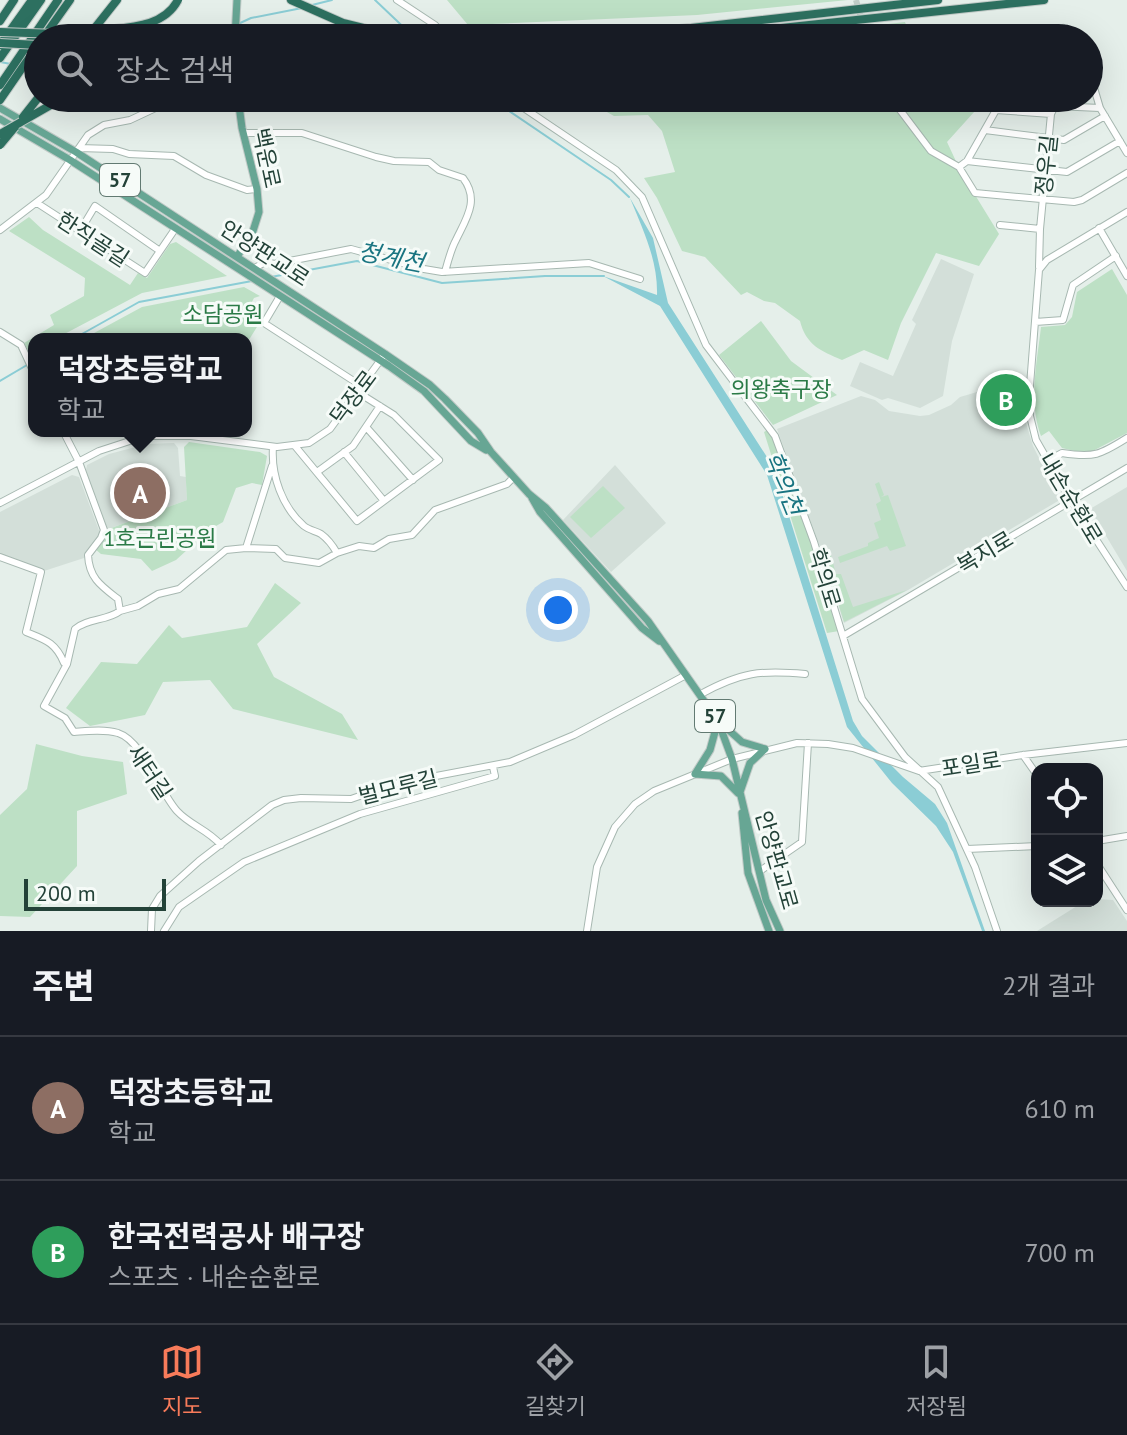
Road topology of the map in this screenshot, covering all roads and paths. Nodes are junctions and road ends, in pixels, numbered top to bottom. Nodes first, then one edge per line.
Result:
1 (14, 0) edge
2 (32, 0) edge
3 (41, 0) edge
4 (58, 0) edge
5 (70, 0) edge
6 (117, 0) edge
7 (178, 0) edge
8 (237, 0) edge
9 (291, 0) edge
10 (397, 0) edge
11 (938, 0) edge
12 (1044, 0) edge
13 (0, 21) edge
14 (24, 24) edge
15 (24, 24) edge
16 (42, 24) edge
17 (53, 24) edge
18 (98, 24) edge
19 (138, 24) edge
20 (237, 24) edge
21 (347, 24) edge
22 (433, 24) edge
23 (758, 24) edge
24 (787, 24) edge
25 (0, 32) edge
26 (24, 33) edge
27 (0, 44) edge
28 (24, 45) edge
29 (24, 50) edge
30 (0, 58) edge
31 (24, 65) edge
32 (0, 85) edge
33 (0, 100) edge
34 (0, 108) edge
35 (27, 112) edge
36 (38, 112) edge
37 (147, 112) edge
38 (240, 112) edge
39 (530, 112) edge
40 (902, 112) edge
41 (995, 112) edge
42 (1024, 112) edge
43 (1102, 112) edge
44 (1051, 114) joint
45 (1105, 116) junction
46 (0, 119) edge
47 (985, 130) junction
48 (243, 133) junction
49 (0, 134) edge
50 (1049, 140) junction
51 (1120, 141) junction
52 (0, 145) edge
53 (77, 150) junction
54 (1127, 153) edge
55 (70, 160) junction
56 (967, 161) junction
57 (959, 167) junction
58 (1046, 170) junction
59 (1127, 173) edge
60 (257, 189) junction
61 (1043, 198) junction
62 (37, 203) junction
63 (1127, 212) edge
64 (1000, 225) dead end
65 (1099, 228) junction
66 (175, 229) junction
67 (1040, 229) junction
68 (0, 230) edge
69 (80, 231) junction
70 (160, 251) junction
71 (237, 256) junction
72 (1116, 256) junction
73 (231, 266) junction
74 (256, 268) junction
75 (1039, 270) junction
76 (273, 271) junction
77 (445, 272) junction
78 (1127, 276) edge
79 (640, 279) dead end
80 (280, 296) junction
81 (1035, 322) junction
82 (0, 332) edge
83 (383, 357) junction
84 (28, 360) edge
85 (361, 390) junction
86 (380, 406) junction
87 (367, 428) junction
88 (66, 437) edge
89 (142, 437) edge
90 (198, 437) edge
91 (1127, 438) edge
92 (295, 446) junction
93 (273, 447) junction
94 (344, 452) junction
95 (1049, 460) junction
96 (79, 462) junction
97 (272, 466) junction
98 (1127, 468) edge
99 (317, 472) junction
100 (514, 477) junction
101 (413, 480) junction
102 (384, 501) junction
103 (1071, 501) junction
104 (0, 503) edge
105 (246, 548) junction
106 (337, 553) junction
107 (0, 557) edge
108 (1127, 587) edge
109 (120, 611) junction
110 (843, 636) junction
111 (67, 664) junction
112 (805, 674) dead end
113 (686, 675) junction
114 (701, 694) junction
115 (718, 721) junction
116 (808, 743) junction
117 (1125, 743) edge
118 (894, 746) junction
119 (765, 749) junction
120 (1127, 752) edge
121 (1023, 755) junction
122 (877, 756) junction
123 (732, 759) junction
124 (1031, 766) edge
125 (493, 767) junction
126 (919, 771) junction
127 (695, 774) junction
128 (740, 796) junction
129 (1127, 836) edge
130 (1103, 840) edge
131 (221, 845) junction
132 (1031, 846) edge
133 (967, 849) junction
134 (760, 871) junction
135 (1103, 873) edge
136 (1127, 894) edge
137 (1117, 895) junction
138 (1127, 910) edge
139 (151, 931) edge
140 (164, 931) edge
141 (587, 931) edge
142 (769, 931) edge
143 (780, 931) edge
144 (997, 931) edge

1 - 13 highway
2 - 27 highway, bridge
3 - 15 highway, bridge
4 - 16 highway, bridge
5 - 17 highway
6 - 18 highway, bridge
7 - 19 highway, bridge
8 - 20 main road
9 - 21 highway
10 - 22 street
11 - 23 highway
12 - 24 highway
14 - 30 highway, bridge
25 - 26 highway, bridge
27 - 28 highway, bridge
29 - 32 highway, bridge
31 - 33 highway
34 - 53 main road, 안양판교로 / 57
35 - 52 highway, bridge
36 - 49 highway, bridge
37 - 53 street
38 - 48 main road, 백운로
39 - 110 street, 학의로
40 - 57 street
41 - 47 street
42 - 44 street
43 - 45 street
44 - 50 street, 정우길
45 - 50 street
45 - 51 street
46 - 55 main road, 안양판교로 / 57
47 - 50 street
47 - 56 street
48 - 60 main road, 백운로
48 - 77 street
50 - 58 street, 정우길
51 - 54 street
51 - 58 street
53 - 55 street
53 - 60 street
53 - 71 main road, 안양판교로 / 57
55 - 62 street
55 - 66 main road, 안양판교로 / 57
56 - 57 street
56 - 58 street
57 - 61 street
58 - 61 street, 정우길
59 - 61 street
60 - 71 main road, 백운로
61 - 67 street, 정우길
62 - 68 street
62 - 69 street, 한직골길
63 - 65 street
64 - 67 street
65 - 72 street
65 - 75 street
66 - 70 street, 한직골길
66 - 73 main road, 안양판교로 / 57
67 - 75 street, 정우길
69 - 70 street, 한직골길
69 - 70 street
71 - 73 main road, 백운로
71 - 74 main road, 안양판교로 / 57
72 - 78 street
72 - 81 street
73 - 80 main road, 안양판교로 / 57
74 - 76 main road, 안양판교로 / 57
74 - 76 street
75 - 81 street, 내손순환로
76 - 77 street
76 - 83 main road, 안양판교로 / 57
77 - 79 street
80 - 83 main road, 안양판교로 / 57
80 - 85 street
81 - 95 street, 내손순환로
82 - 84 street
83 - 85 street, 덕장로
83 - 100 main road, 안양판교로 / 57
85 - 86 street
85 - 92 street, 덕장로
86 - 87 street
86 - 101 street
87 - 94 street
87 - 101 street
88 - 96 street
89 - 96 street, 덕장로
90 - 93 street, 덕장로
91 - 95 street
92 - 93 street, 덕장로
92 - 99 street
93 - 97 street
94 - 99 street
94 - 102 street
95 - 103 street, 내손순환로
96 - 104 street, 덕장로
96 - 109 street
97 - 105 street
97 - 106 street
98 - 103 street, 복지로
99 - 102 street
100 - 106 street
100 - 113 main road, 안양판교로 / 57
101 - 102 street
103 - 108 street, 내손순환로
103 - 110 street, 복지로
105 - 106 street
105 - 109 street
107 - 111 street
109 - 111 street, 새터길
110 - 118 street, 학의로
111 - 131 street, 새터길
112 - 114 street
113 - 114 main road, 안양판교로 / 57
113 - 125 street, 벌모루길
114 - 115 main road, 안양판교로 / 57
115 - 119 main road
115 - 123 main road, 안양판교로 / 57
115 - 127 main road
116 - 119 street
116 - 122 street, 포일로
116 - 134 street
117 - 120 street
117 - 121 street, 포일로
118 - 122 street
118 - 126 street, 학의로
119 - 123 street
119 - 128 main road
121 - 124 street
121 - 126 street, 포일로
122 - 126 street, 포일로
123 - 127 street
123 - 128 main road, 안양판교로 / 57
125 - 131 street, 벌모루길
125 - 140 street
126 - 133 street, 학의로
127 - 128 main road
127 - 141 street
128 - 134 main road, 안양판교로 / 57
128 - 142 main road, 안양판교로 / 57
129 - 130 street
131 - 139 street, 벌모루길
132 - 133 street
133 - 144 street, 학의로
134 - 143 main road, 안양판교로 / 57
135 - 137 street
136 - 137 street
137 - 138 street

